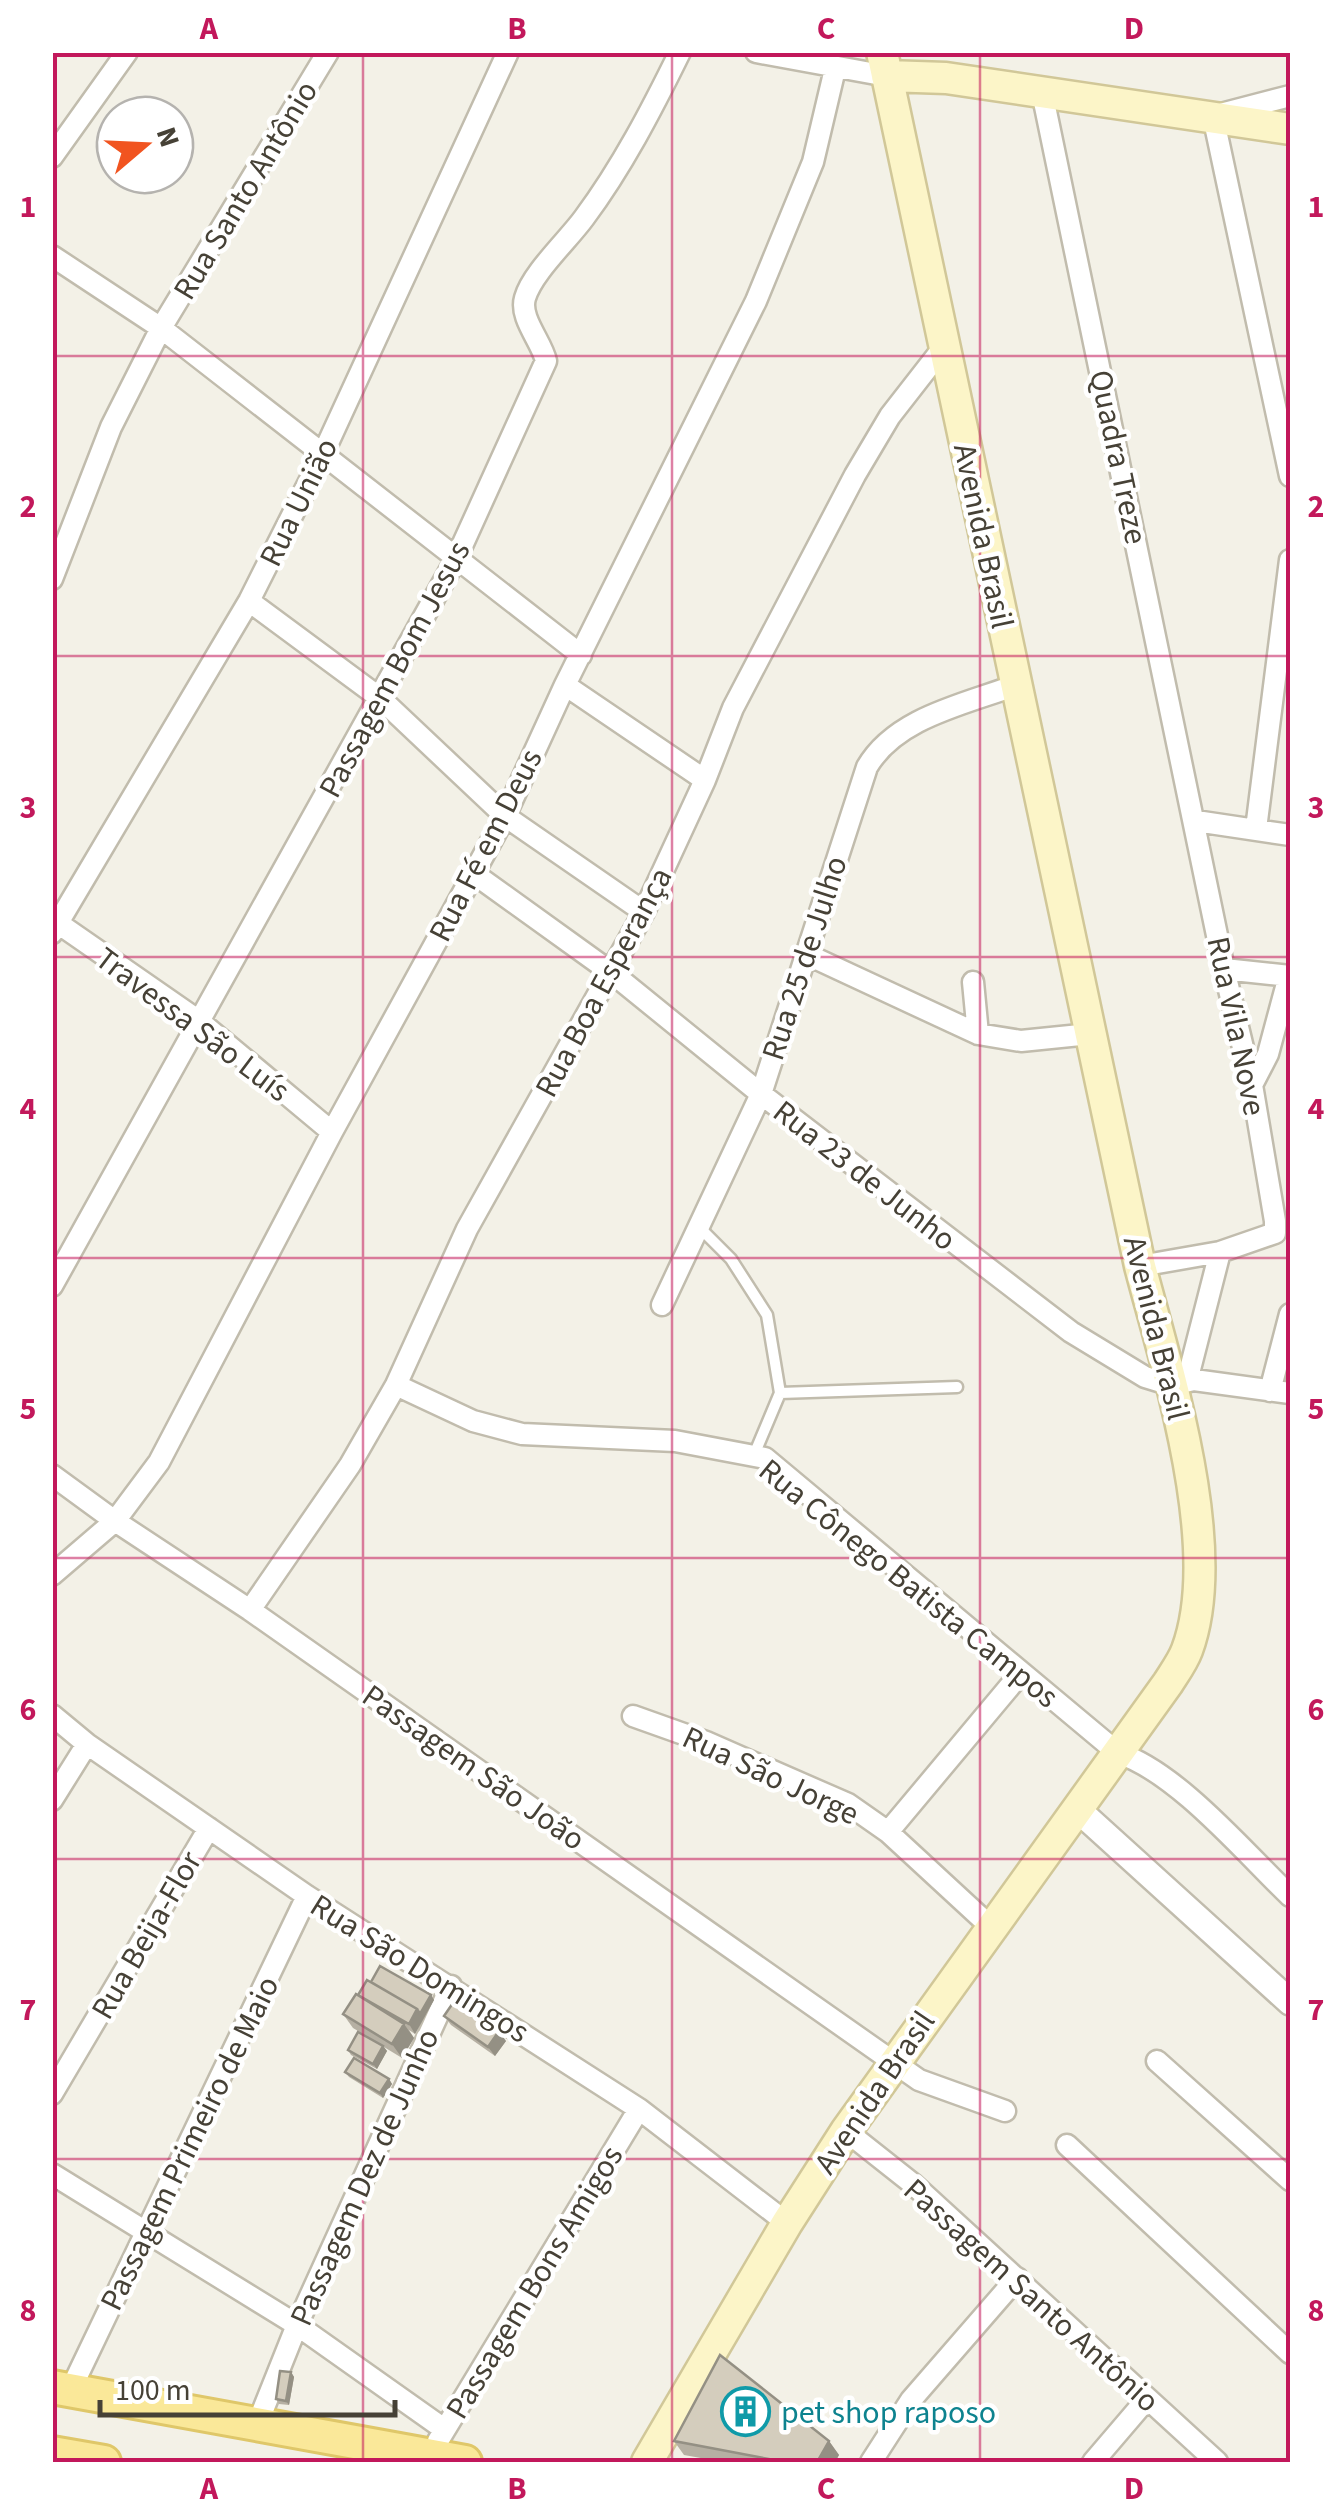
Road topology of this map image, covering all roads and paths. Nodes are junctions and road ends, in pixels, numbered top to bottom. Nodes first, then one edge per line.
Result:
1 (128, 52) edge
2 (328, 52) edge
3 (508, 52) edge
4 (680, 52) edge
5 (756, 52) edge
6 (884, 64) edge
7 (835, 69) junction
8 (1042, 92) junction
9 (1290, 96) edge
10 (1213, 116) junction
11 (1290, 129) edge
12 (52, 157) edge
13 (52, 256) edge
14 (161, 328) junction
15 (943, 348) junction
16 (322, 456) junction
17 (1290, 476) edge
18 (456, 559) junction
19 (1290, 560) edge
20 (52, 579) edge
21 (249, 601) junction
22 (582, 656) junction
23 (565, 685) junction
24 (1016, 686) junction
25 (380, 698) junction
26 (705, 780) junction
27 (505, 816) junction
28 (1196, 821) junction
29 (1256, 829) junction
30 (1290, 835) edge
31 (473, 873) junction
32 (644, 912) junction
33 (54, 925) edge
34 (806, 954) junction
35 (1224, 969) junction
36 (612, 973) junction
37 (1290, 976) edge
38 (973, 982) dead end
39 (199, 1021) junction
40 (978, 1034) junction
41 (1090, 1034) junction
42 (1252, 1084) junction
43 (761, 1094) junction
44 (332, 1132) junction
45 (699, 1227) junction
46 (1283, 1235) edge
47 (1220, 1252) junction
48 (1140, 1266) junction
49 (52, 1286) edge
50 (662, 1305) dead end
51 (1290, 1314) edge
52 (1179, 1383) junction
53 (396, 1385) junction
54 (957, 1388) dead end
55 (1280, 1392) edge
56 (780, 1393) junction
57 (753, 1456) junction
58 (52, 1475) edge
59 (115, 1521) junction
60 (52, 1575) edge
61 (250, 1610) junction
62 (1021, 1673) junction
63 (52, 1715) edge
64 (634, 1716) dead end
65 (87, 1744) junction
66 (1118, 1753) junction
67 (52, 1800) edge
68 (1076, 1808) junction
69 (208, 1828) junction
70 (888, 1832) junction
71 (307, 1896) junction
72 (1290, 1896) edge
73 (991, 1926) junction
74 (451, 1986) junction
75 (1290, 2002) edge
76 (1157, 2061) dead end
77 (893, 2062) junction
78 (52, 2094) edge
79 (640, 2109) junction
80 (1006, 2111) dead end
81 (846, 2131) junction
82 (1067, 2145) dead end
83 (52, 2174) edge
84 (1290, 2180) edge
85 (787, 2222) junction
86 (146, 2234) junction
87 (1017, 2278) junction
88 (296, 2325) junction
89 (1290, 2353) edge
90 (62, 2389) edge
91 (1146, 2400) junction
92 (257, 2424) junction
93 (438, 2443) junction
94 (64, 2458) edge
95 (104, 2462) edge
96 (465, 2462) edge
97 (647, 2462) edge
98 (870, 2462) edge
99 (1093, 2462) edge
100 (1217, 2462) edge

1 - 12 street
2 - 14 street, Rua Santo Antônio
3 - 16 street, Rua União
4 - 18 street, Passagem Bom Jesus
5 - 7 street
6 - 7 street
6 - 8 main road
6 - 15 main road, Avenida Brasil
7 - 22 street, Rua Fé em Deus
8 - 10 main road
8 - 28 street, Quadra Treze
9 - 10 street
10 - 11 main road
10 - 17 street
13 - 14 street
14 - 16 street
14 - 20 street, Rua Santo Antônio
15 - 24 main road, Avenida Brasil
15 - 26 street, Rua Boa Esperança
16 - 18 street
16 - 21 street, Rua União
18 - 22 street
18 - 25 street, Passagem Bom Jesus
19 - 29 street
21 - 25 street
21 - 33 street, Rua União
22 - 23 street, Rua Fé em Deus
23 - 26 street
23 - 27 street, Rua Fé em Deus
24 - 34 street, Rua 25 de Julho
24 - 41 main road, Avenida Brasil
25 - 27 street
25 - 39 street, Passagem Bom Jesus
26 - 32 street, Rua Boa Esperança
27 - 31 street, Rua Fé em Deus
27 - 32 street
28 - 29 street
28 - 35 street, Rua Vila Nove
29 - 30 street
31 - 36 street, Rua 23 de Junho
31 - 44 street, Rua Fé em Deus
32 - 36 street, Rua Boa Esperança
33 - 39 street, Travessa São Luís
34 - 40 street
34 - 43 street, Rua 25 de Julho
35 - 37 street
35 - 42 street, Rua Vila Nove
36 - 43 street, Rua 23 de Junho
36 - 53 street, Rua Boa Esperança
37 - 42 street
38 - 40 street
39 - 44 street, Travessa São Luís
39 - 49 street, Passagem Bom Jesus
40 - 41 street
41 - 48 main road, Avenida Brasil
42 - 46 street, Rua Vila Nove
43 - 45 street, Rua 25 de Julho
43 - 52 street, Rua 23 de Junho
44 - 59 street, Rua Fé em Deus
45 - 50 street, Rua 25 de Julho
45 - 56 lane
46 - 47 street, Rua Vila Nove
47 - 48 street, Rua Vila Nove
47 - 52 street
48 - 52 main road, Avenida Brasil
51 - 55 street
52 - 55 street, Rua 23 de Junho
52 - 66 main road, Avenida Brasil
53 - 57 street, Rua Cônego Batista Campos
53 - 61 street, Rua Boa Esperança
54 - 56 lane
56 - 57 lane
57 - 62 street, Rua Cônego Batista Campos
58 - 59 street, Passagem São João
59 - 60 street, Rua Fé em Deus
59 - 61 street, Passagem São João
61 - 77 street, Passagem São João
62 - 66 street, Rua Cônego Batista Campos
62 - 70 street
63 - 65 street, Rua São Domingos
64 - 70 street, Rua São Jorge
65 - 67 street
65 - 69 street, Rua São Domingos
66 - 68 main road, Avenida Brasil
66 - 72 street, Rua Cônego Batista Campos
68 - 73 main road, Avenida Brasil
68 - 75 street
69 - 71 street, Rua São Domingos
69 - 78 street, Rua Beija-Flor
70 - 73 street, Rua São Jorge
71 - 74 street, Rua São Domingos
71 - 86 street, Passagem Primeiro de Maio
73 - 77 main road, Avenida Brasil
74 - 79 street, Rua São Domingos
74 - 88 street, Passagem Dez de Junho
76 - 84 street
77 - 80 street, Passagem São João
77 - 81 main road, Avenida Brasil
79 - 85 street, Rua São Domingos
79 - 93 street, Passagem Bons Amigos
81 - 85 main road, Avenida Brasil
81 - 87 street, Passagem Santo Antônio
82 - 89 street
83 - 86 street
85 - 97 main road, Avenida Brasil
86 - 88 street
86 - 90 street, Passagem Primeiro de Maio
87 - 91 street, Passagem Santo Antônio
87 - 98 street
88 - 92 street, Passagem Dez de Junho
88 - 93 street
90 - 92 main road
91 - 99 street
91 - 100 street, Passagem Santo Antônio
92 - 93 main road
93 - 96 main road
94 - 95 main road

